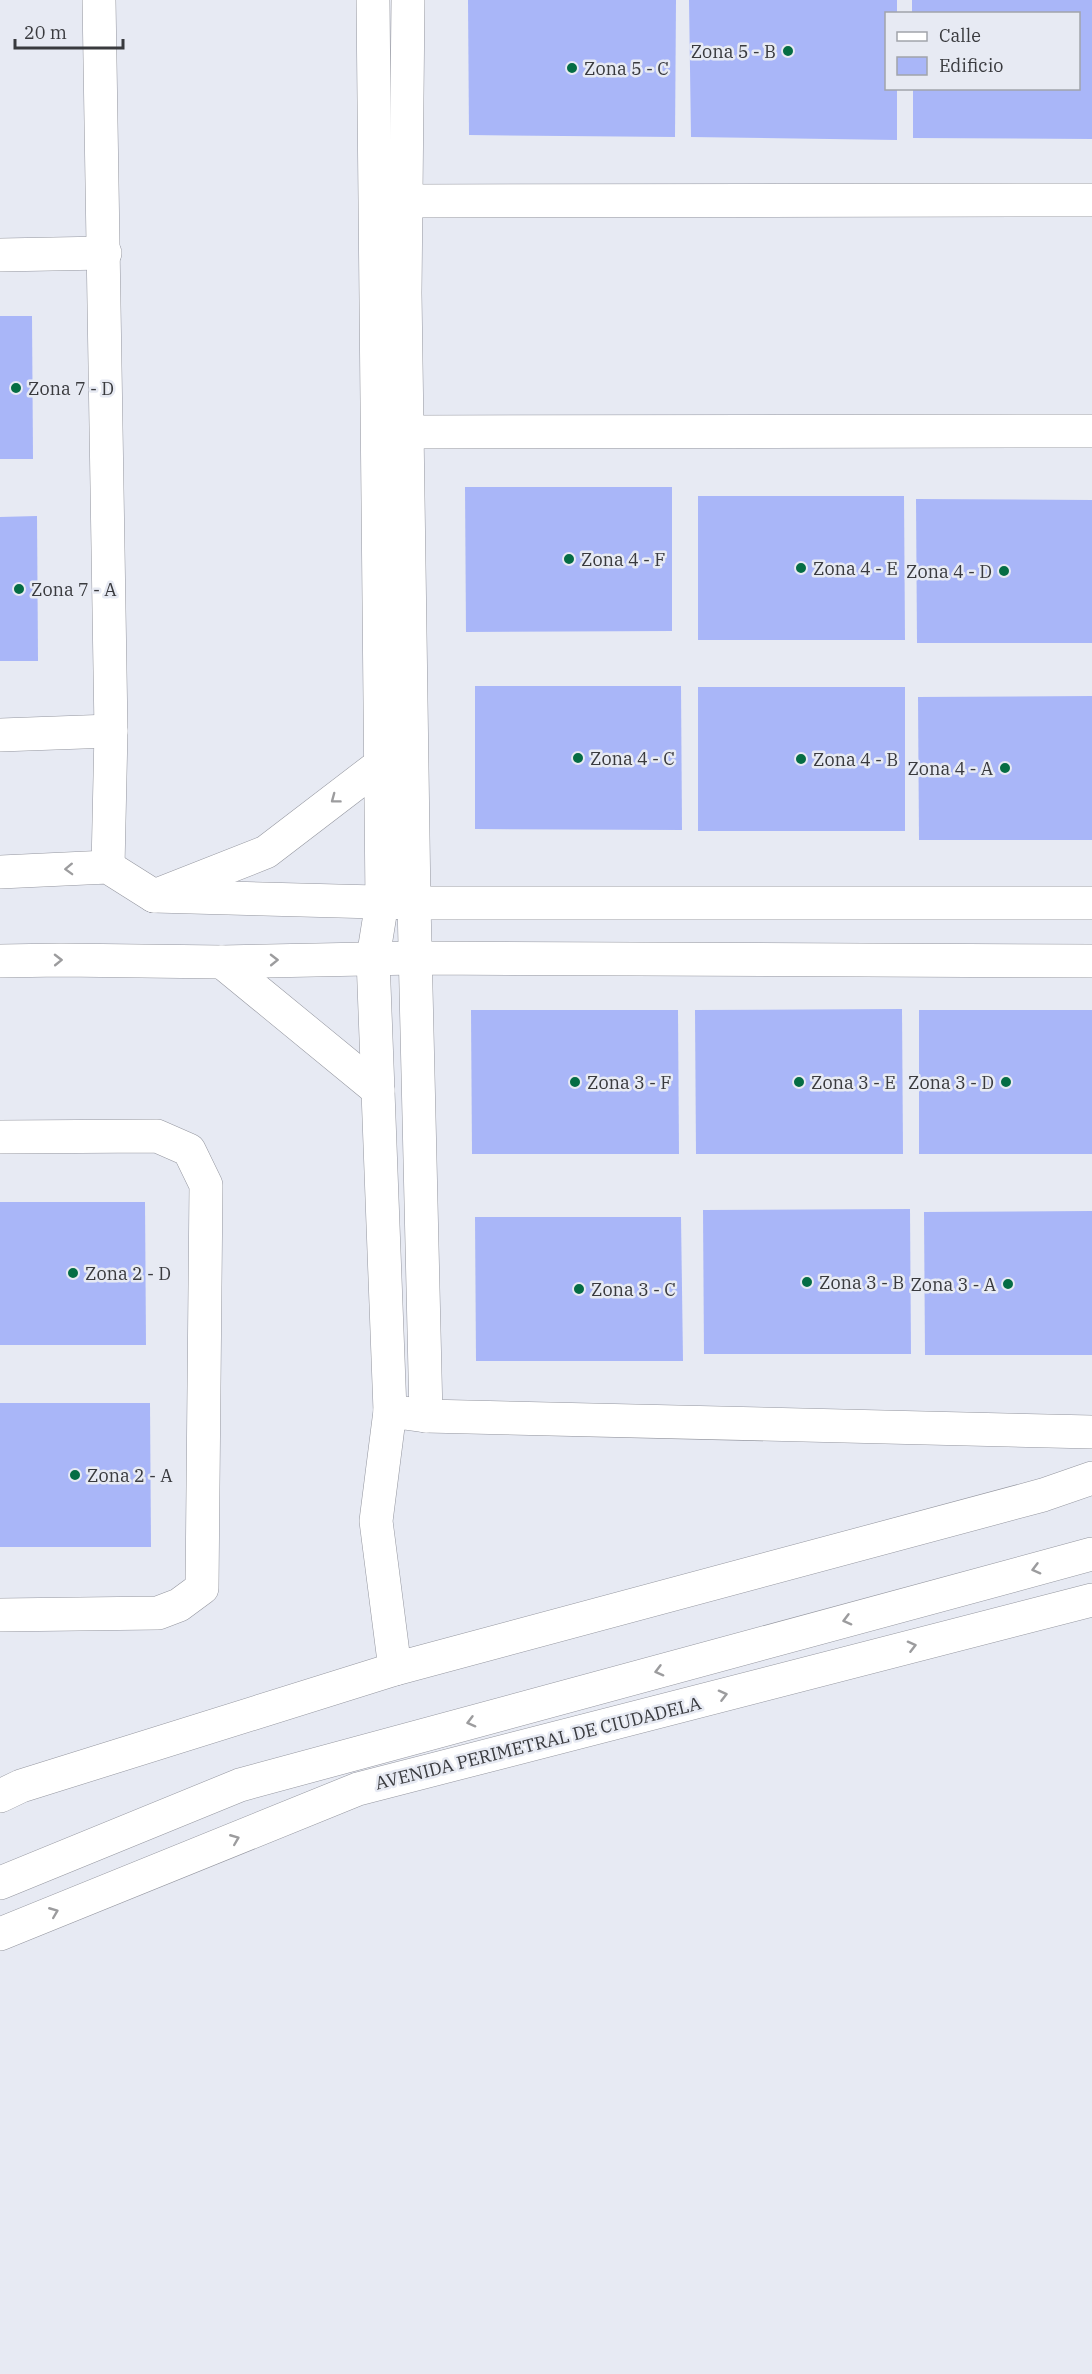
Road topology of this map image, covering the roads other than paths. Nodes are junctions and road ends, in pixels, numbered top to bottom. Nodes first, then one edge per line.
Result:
1 (99, 0) edge
2 (373, 0) edge
3 (408, 0) edge
4 (1092, 200) edge
5 (407, 201) junction
6 (105, 254) junction
7 (0, 255) edge
8 (1092, 431) edge
9 (409, 432) junction
10 (111, 731) junction
11 (0, 735) edge
12 (381, 764) junction
13 (108, 867) junction
14 (0, 872) edge
15 (154, 896) junction
16 (382, 902) junction
17 (414, 903) junction
18 (1092, 903) edge
19 (373, 958) junction
20 (415, 958) junction
21 (0, 961) edge
22 (1092, 961) edge
23 (222, 962) junction
24 (378, 1090) junction
25 (0, 1137) edge
26 (390, 1411) junction
27 (426, 1416) junction
28 (1092, 1432) edge
29 (1092, 1478) edge
30 (1092, 1554) edge
31 (1092, 1600) edge
32 (0, 1615) edge
33 (394, 1669) junction
34 (0, 1796) edge
35 (0, 1883) edge
36 (0, 1934) edge

1 - 6 street
2 - 12 street
3 - 5 street
4 - 5 street
5 - 9 street
6 - 7 street
6 - 10 street
8 - 9 street
9 - 17 street
10 - 11 street
10 - 13 street
12 -> 15 street
12 - 16 street
13 -> 14 street
13 - 15 street
15 - 16 street
16 - 17 street
16 - 19 street
17 - 18 street
17 - 20 street
19 - 20 street
23 -> 19 street
19 - 24 street
20 - 22 street
20 - 27 street
21 -> 23 street
23 - 24 street
24 - 26 street
25 - 32 street
26 - 27 street
26 - 33 street
27 - 28 street
29 - 33 street
30 -> 35 street, AVENIDA PERIMETRAL DE CIUDADELA
36 -> 31 street, AVENIDA PERIMETRAL DE CIUDADELA
33 - 34 street

